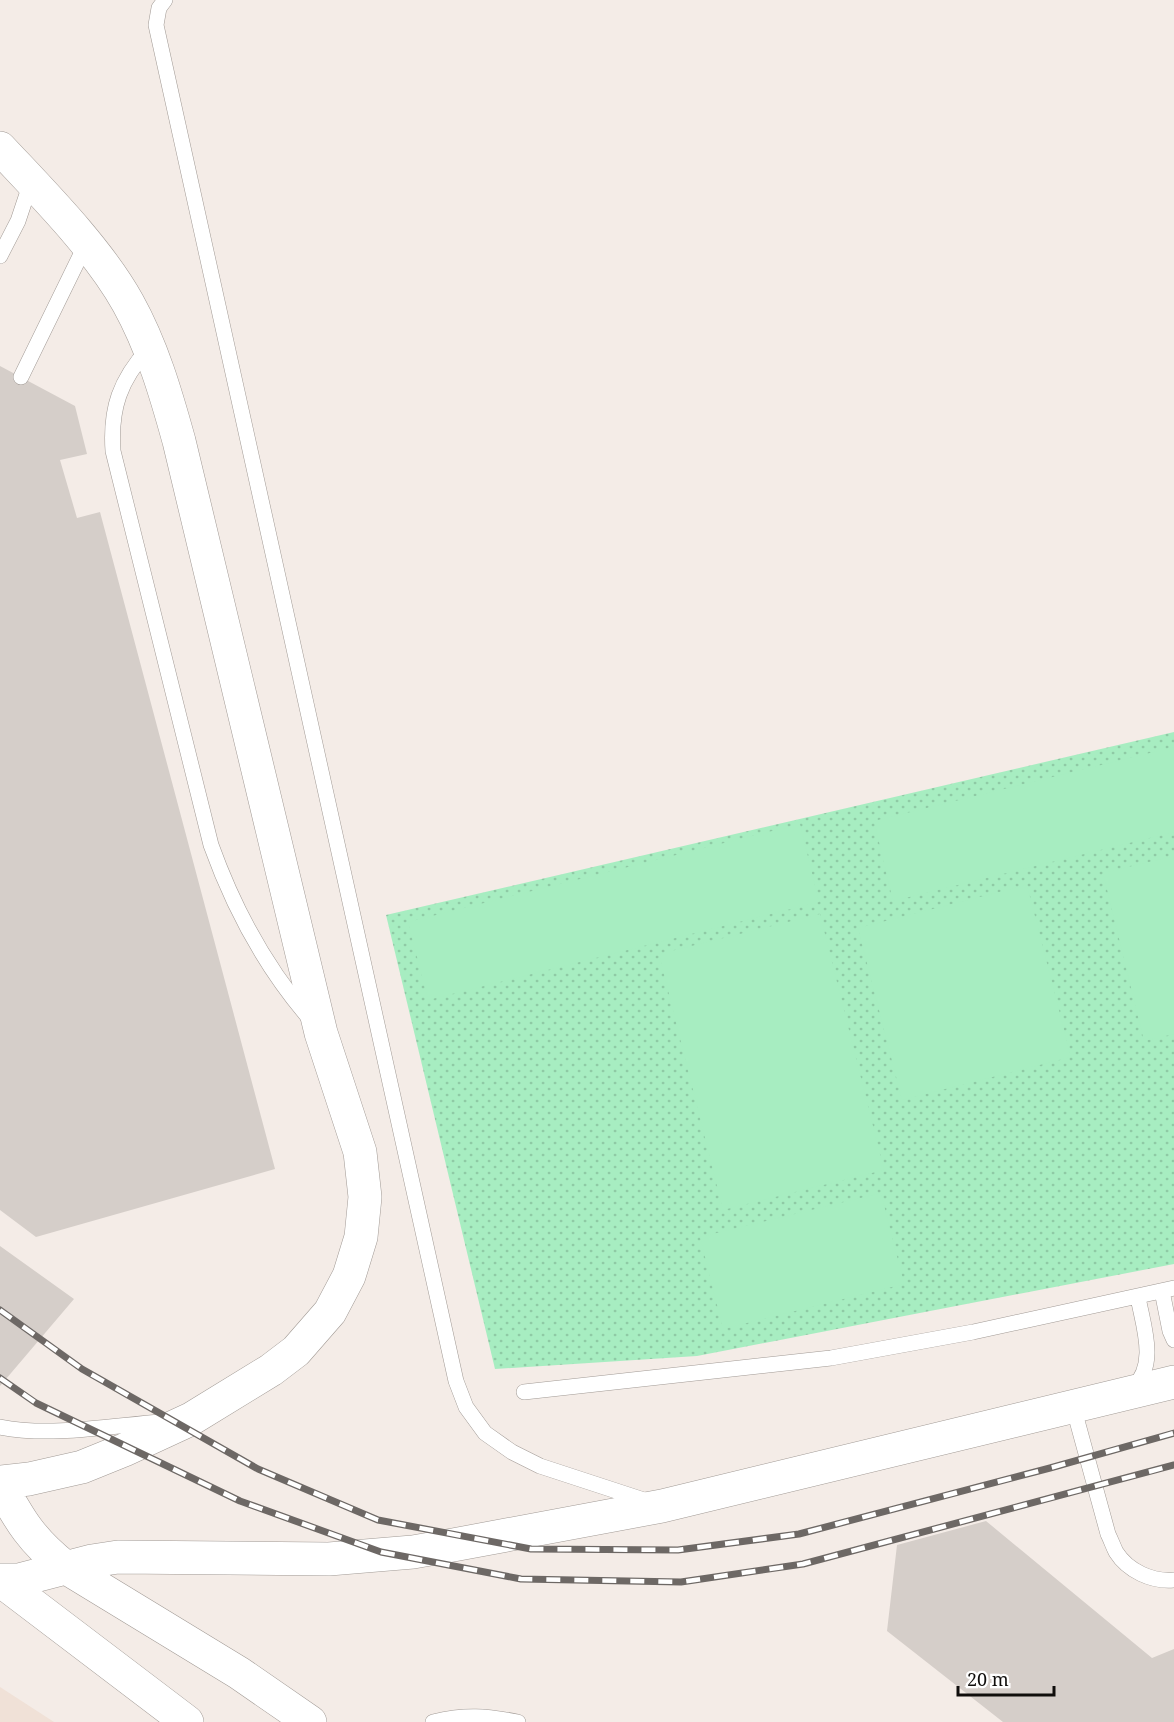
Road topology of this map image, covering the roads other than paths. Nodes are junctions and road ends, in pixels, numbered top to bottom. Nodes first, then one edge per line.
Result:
1 (165, 0) edge
2 (0, 148) edge
3 (31, 182) junction
4 (86, 244) junction
5 (0, 256) edge
6 (149, 348) junction
7 (21, 377) dead end
8 (321, 1033) junction
9 (1168, 1289) edge
10 (1138, 1297) junction
11 (1174, 1340) edge
12 (1174, 1382) edge
13 (524, 1392) dead end
14 (1129, 1392) junction
15 (1073, 1406) junction
16 (191, 1419) junction
17 (0, 1427) edge
18 (0, 1483) edge
19 (662, 1506) junction
20 (65, 1567) junction
21 (0, 1580) edge
22 (1174, 1580) edge
23 (188, 1722) edge
24 (310, 1722) edge
25 (434, 1722) edge
26 (518, 1722) edge

1 - 19 lane
2 - 3 main road
3 - 4 main road
3 - 5 lane
4 - 6 main road
4 - 7 lane
6 - 8 main road
6 - 8 lane
8 - 16 main road
9 - 10 lane
9 - 11 lane
10 - 13 lane
10 - 14 lane
12 - 14 main road
14 - 15 main road
15 - 19 main road
15 - 22 lane
16 - 17 lane
16 - 18 main road
18 - 20 main road
19 - 20 main road
20 - 21 main road
20 - 24 main road
21 - 23 main road
25 - 26 lane

